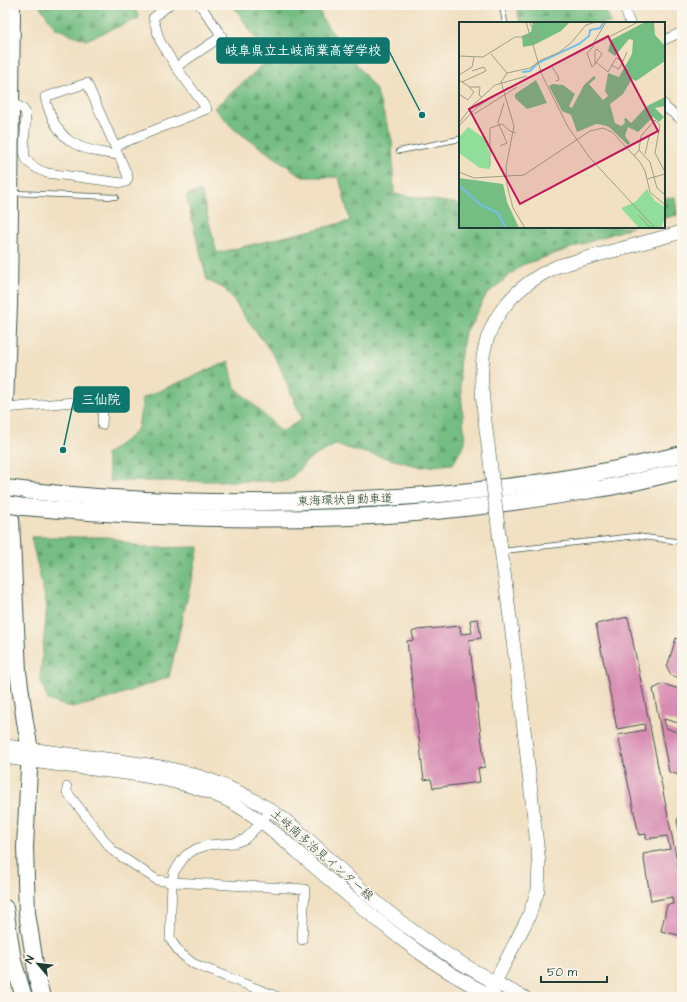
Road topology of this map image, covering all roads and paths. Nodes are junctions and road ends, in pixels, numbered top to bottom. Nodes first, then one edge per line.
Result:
1 (12, 5) edge
2 (169, 5) edge
3 (200, 5) edge
4 (502, 5) edge
5 (624, 5) edge
6 (505, 22) edge
7 (630, 22) edge
8 (682, 32) edge
9 (665, 40) edge
10 (176, 67) junction
11 (11, 105) junction
12 (665, 106) edge
13 (682, 120) edge
14 (459, 139) edge
15 (117, 150) junction
16 (399, 151) dead end
17 (10, 193) junction
18 (116, 197) dead end
19 (682, 232) edge
20 (5, 403) edge
21 (5, 408) edge
22 (102, 424) dead end
23 (682, 454) edge
24 (682, 472) edge
25 (5, 488) edge
26 (5, 493) edge
27 (5, 504) edge
28 (682, 542) edge
29 (500, 547) junction
30 (5, 746) edge
31 (30, 755) junction
32 (5, 757) edge
33 (67, 787) dead end
34 (270, 810) junction
35 (262, 822) junction
36 (172, 882) junction
37 (5, 908) edge
38 (302, 940) dead end
39 (5, 968) edge
40 (495, 982) junction
41 (490, 996) edge
42 (14, 997) edge
43 (24, 997) edge
44 (42, 997) edge
45 (278, 997) edge
46 (524, 997) edge

1 - 11 highway
2 - 10 street
3 - 10 street
4 - 6 lane
5 - 7 street
8 - 9 street
10 - 15 street
11 - 15 street
11 - 17 highway
12 - 13 street
14 - 16 lane
15 - 15 street
17 - 18 lane
17 - 20 highway
19 - 29 main road, bridge
21 - 22 street
23 - 25 highway, 東海環状自動車道
24 - 27 highway, 東海環状自動車道, bridge
26 - 31 highway
28 - 29 lane
29 - 40 main road
30 - 31 main road
31 - 32 main road
31 - 34 main road, 土岐南多治見インター線
31 - 35 main road, 土岐南多治見インター線
31 - 44 highway
33 - 36 street
34 - 35 street
34 - 40 main road, 土岐南多治見インター線
35 - 36 street
35 - 41 main road, 土岐南多治見インター線
36 - 38 street
36 - 45 street
37 - 43 highway
39 - 42 highway
40 - 41 main road
40 - 46 main road, 土岐南多治見インター線

